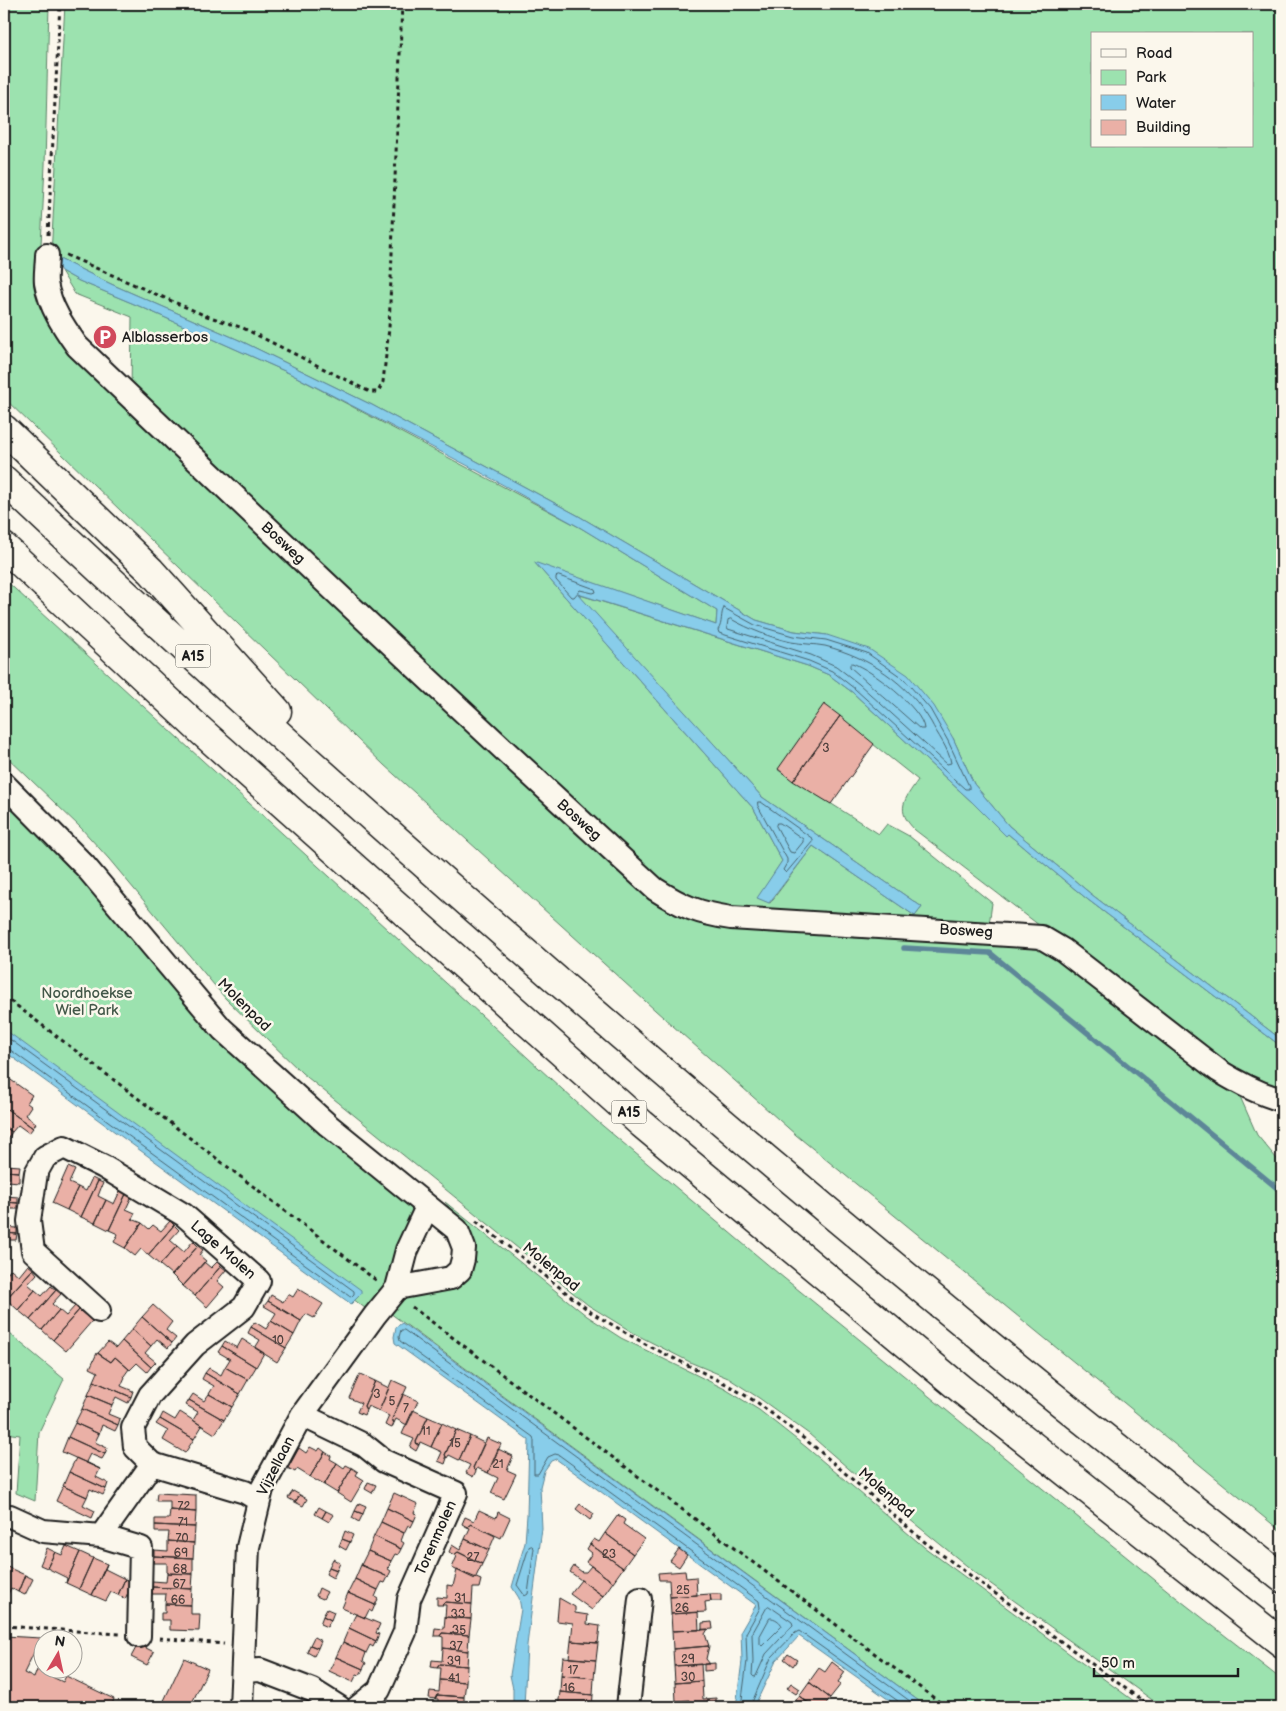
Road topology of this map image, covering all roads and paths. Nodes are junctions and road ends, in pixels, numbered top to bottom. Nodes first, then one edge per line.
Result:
1 (60, 4) edge
2 (402, 4) edge
3 (47, 255) junction
4 (4, 428) edge
5 (4, 480) edge
6 (4, 547) edge
7 (4, 784) edge
8 (384, 829) junction
9 (4, 996) edge
10 (1282, 1100) edge
11 (427, 1207) junction
12 (469, 1215) dead end
13 (395, 1290) junction
14 (99, 1311) dead end
15 (302, 1415) junction
16 (152, 1464) junction
17 (258, 1500) junction
18 (10, 1516) dead end
19 (101, 1536) junction
20 (1282, 1578) edge
21 (640, 1599) dead end
22 (4, 1626) edge
23 (139, 1636) junction
24 (1282, 1643) edge
25 (224, 1644) dead end
26 (244, 1671) junction
27 (241, 1707) edge
28 (339, 1707) edge
29 (358, 1707) edge
30 (628, 1707) edge
31 (946, 1707) edge
32 (1151, 1707) edge

1 - 3 path
2 - 3 path
3 - 10 street, Bosweg
4 - 8 highway, A15
5 - 8 highway, A15
6 - 24 highway, A15
7 - 11 street
8 - 20 highway, A15
9 - 13 path
11 - 13 street, Vijzellaan
11 - 13 street
12 - 32 path, Molenpad
13 - 15 street, Vijzellaan
13 - 31 path
14 - 16 street, Lage Molen
15 - 17 street, Vijzellaan
15 - 29 street, Torenmolen
16 - 17 street
16 - 19 street
17 - 26 street, Vijzellaan
18 - 19 street
19 - 23 street
21 - 30 street
22 - 23 path
23 - 25 path
26 - 27 street, Vijzellaan
26 - 28 street

